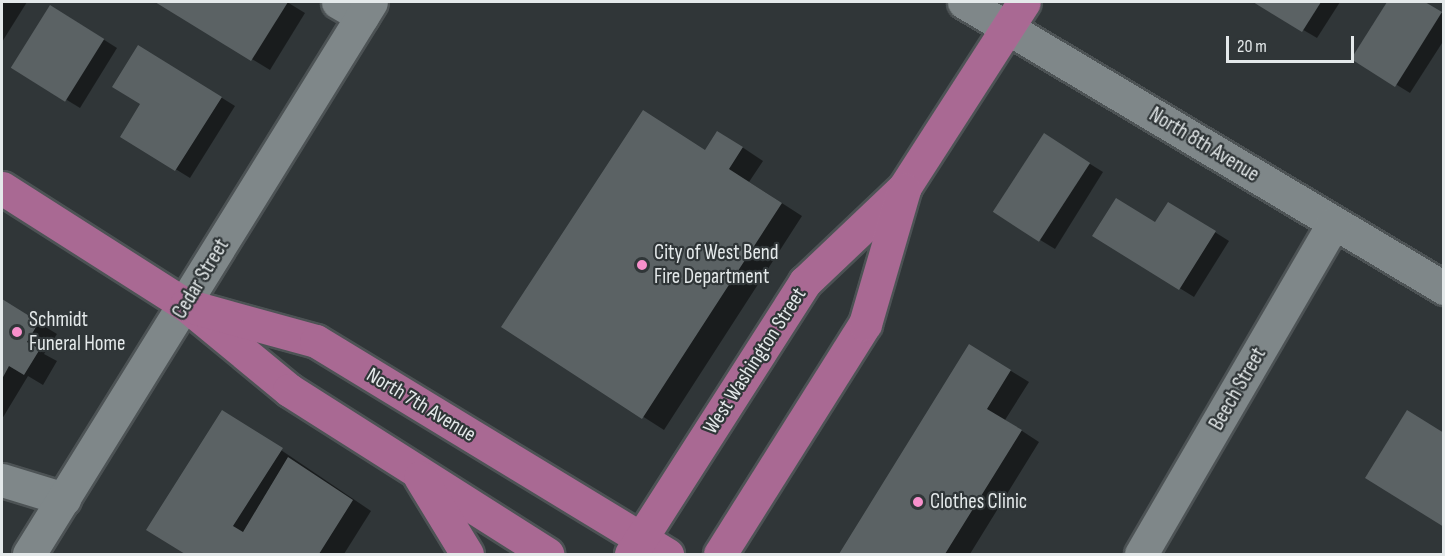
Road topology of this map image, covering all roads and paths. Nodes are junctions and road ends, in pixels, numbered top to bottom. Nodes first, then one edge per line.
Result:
1 (964, 2) edge
2 (357, 6) edge
3 (1015, 14) edge
4 (2, 188) edge
5 (904, 188) junction
6 (1334, 223) junction
7 (1443, 288) edge
8 (186, 305) junction
9 (416, 471) junction
10 (2, 480) edge
11 (64, 499) junction
12 (646, 549) edge
13 (29, 555) edge
14 (467, 555) edge
15 (546, 555) edge
16 (720, 555) edge
17 (1142, 555) edge

1 - 3 street, North 8th Avenue
2 - 8 street, Cedar Street
3 - 5 main road, West Washington Street
3 - 6 street, North 8th Avenue
4 - 8 main road, North 7th Avenue
5 - 12 main road, West Washington Street
5 - 16 main road, West Washington Street
6 - 7 street, North 8th Avenue
6 - 17 street, Beech Street
8 - 9 main road, North 7th Avenue
8 - 11 street, Cedar Street
8 - 12 main road, North 7th Avenue
9 - 14 main road
9 - 15 main road, North 7th Avenue
10 - 11 street
11 - 13 street, Cedar Street

